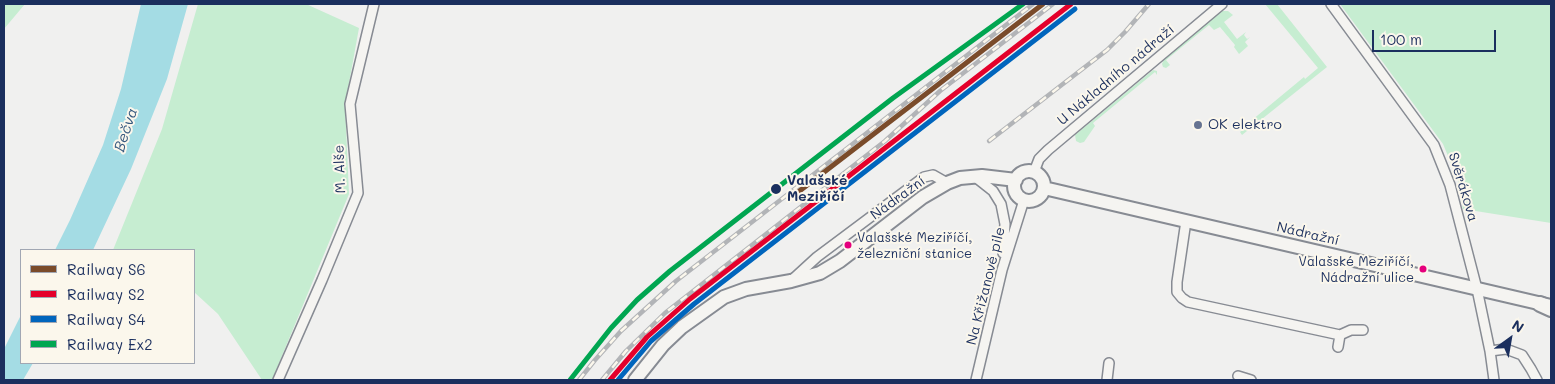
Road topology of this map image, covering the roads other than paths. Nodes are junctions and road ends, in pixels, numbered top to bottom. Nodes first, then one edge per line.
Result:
1 (374, 4) edge
2 (1222, 4) edge
3 (1331, 4) edge
4 (1034, 172) junction
5 (974, 176) junction
6 (1016, 180) junction
7 (1044, 188) junction
8 (1024, 200) junction
9 (1186, 220) junction
10 (1002, 270) junction
11 (1477, 289) junction
12 (1548, 307) edge
13 (1363, 330) dead end
14 (1340, 335) junction
15 (1338, 346) dead end
16 (1490, 351) junction
17 (1110, 363) dead end
18 (1238, 376) dead end
19 (278, 380) edge
20 (635, 380) edge
21 (976, 380) edge
22 (1107, 380) edge
23 (1251, 380) edge
24 (1494, 380) edge
25 (1537, 380) edge

1 - 19 street, M. Alše
2 - 4 street, U Nákladního nádraží
3 - 11 street, Svěrákova
4 - 6 main road
4 - 7 main road
5 - 6 main road, Nádražní
5 - 10 street
5 - 20 main road, Nádražní
6 - 8 main road
7 - 8 main road
7 - 9 main road, Nádražní
8 - 10 street, Na Křižanově pile
9 - 11 main road, Nádražní
9 - 14 street
10 - 21 street, Na Křižanově pile
11 - 12 main road, Nádražní
11 - 16 street, Svěrákova
13 - 14 street
14 - 15 street
16 - 24 street, Svěrákova
16 - 25 street
17 - 22 street
18 - 23 street

